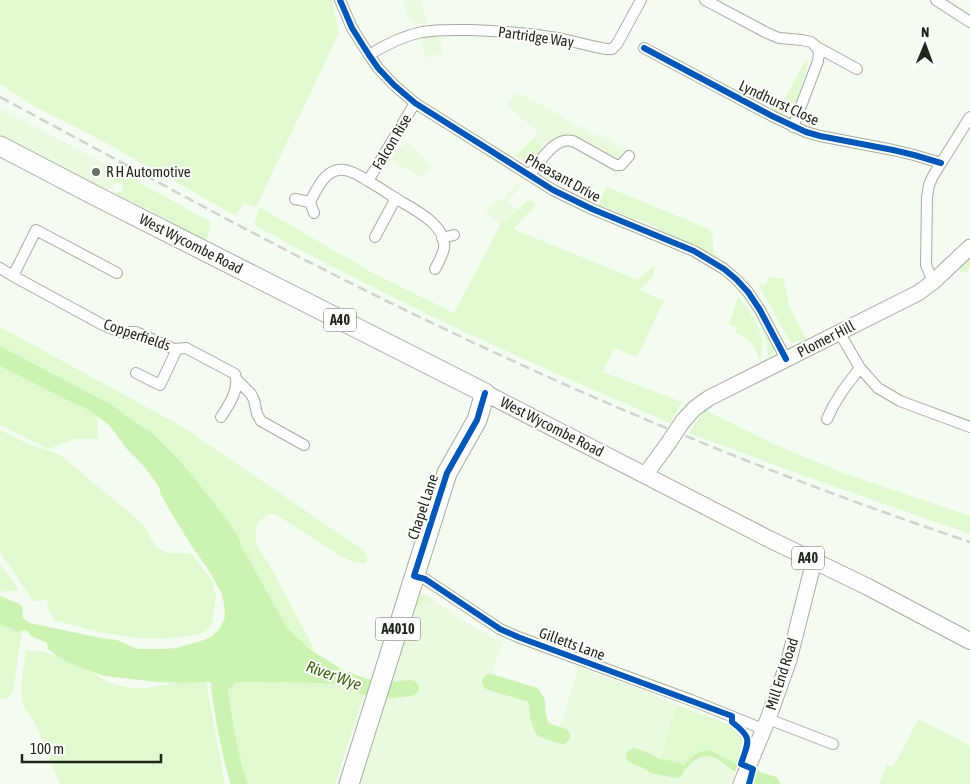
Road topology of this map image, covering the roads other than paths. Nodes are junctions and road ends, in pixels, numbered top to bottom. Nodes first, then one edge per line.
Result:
1 (340, 0) edge
2 (641, 0) edge
3 (705, 0) edge
4 (936, 0) edge
5 (970, 22) edge
6 (815, 46) junction
7 (644, 48) dead end
8 (369, 55) junction
9 (857, 69) dead end
10 (415, 103) junction
11 (970, 117) edge
12 (793, 127) junction
13 (1, 149) edge
14 (629, 156) dead end
15 (941, 164) junction
16 (530, 175) junction
17 (368, 181) junction
18 (396, 198) junction
19 (295, 199) dead end
20 (310, 202) junction
21 (314, 213) dead end
22 (454, 235) dead end
23 (374, 237) dead end
24 (442, 238) junction
25 (970, 247) edge
26 (0, 268) edge
27 (435, 269) dead end
28 (117, 273) dead end
29 (13, 276) junction
30 (933, 282) junction
31 (839, 332) junction
32 (176, 349) junction
33 (786, 359) junction
34 (860, 368) junction
35 (136, 373) dead end
36 (236, 379) junction
37 (485, 393) junction
38 (220, 417) dead end
39 (827, 420) dead end
40 (970, 427) edge
41 (304, 445) dead end
42 (645, 475) junction
43 (814, 561) junction
44 (414, 576) junction
45 (970, 641) edge
46 (765, 724) junction
47 (833, 744) dead end
48 (349, 784) edge
49 (741, 784) edge

1 - 8 street, Pheasant Drive
2 - 8 street, Partridge Way
3 - 6 street
4 - 5 street
6 - 9 street
6 - 12 street
7 - 12 street, Lyndhurst Close
8 - 10 street, Pheasant Drive
10 - 16 street, Pheasant Drive
10 - 17 street, Falcon Rise
11 - 15 street
12 - 15 street, Lyndhurst Close
13 - 37 highway, West Wycombe Road / A40
14 - 16 street
15 - 30 street
16 - 33 street, Pheasant Drive
17 - 18 street, Falcon Rise
17 - 20 street, Falcon Rise
18 - 23 street
18 - 24 street, Falcon Rise
19 - 20 street
20 - 21 street
22 - 24 street
24 - 27 street
25 - 30 street, Plomer Hill
26 - 29 street, Copperfields
28 - 29 street
29 - 32 street, Copperfields
30 - 31 street, Plomer Hill
31 - 33 street, Plomer Hill
31 - 34 street
32 - 35 street
32 - 36 street, Copperfields
33 - 42 street, Plomer Hill, bridge
34 - 39 street
34 - 40 street
36 - 38 street
36 - 41 street, Copperfields
37 - 42 main road, West Wycombe Road / A40
37 - 44 highway, Chapel Lane / A4010
42 - 43 main road, West Wycombe Road / A40
43 - 45 main road, West Wycombe Road / A40
43 - 46 street, Mill End Road
44 - 46 street, Gilletts Lane
44 - 48 highway, Chapel Lane / A4010
46 - 47 street, Gilletts Lane
46 - 49 street, Mill End Road

